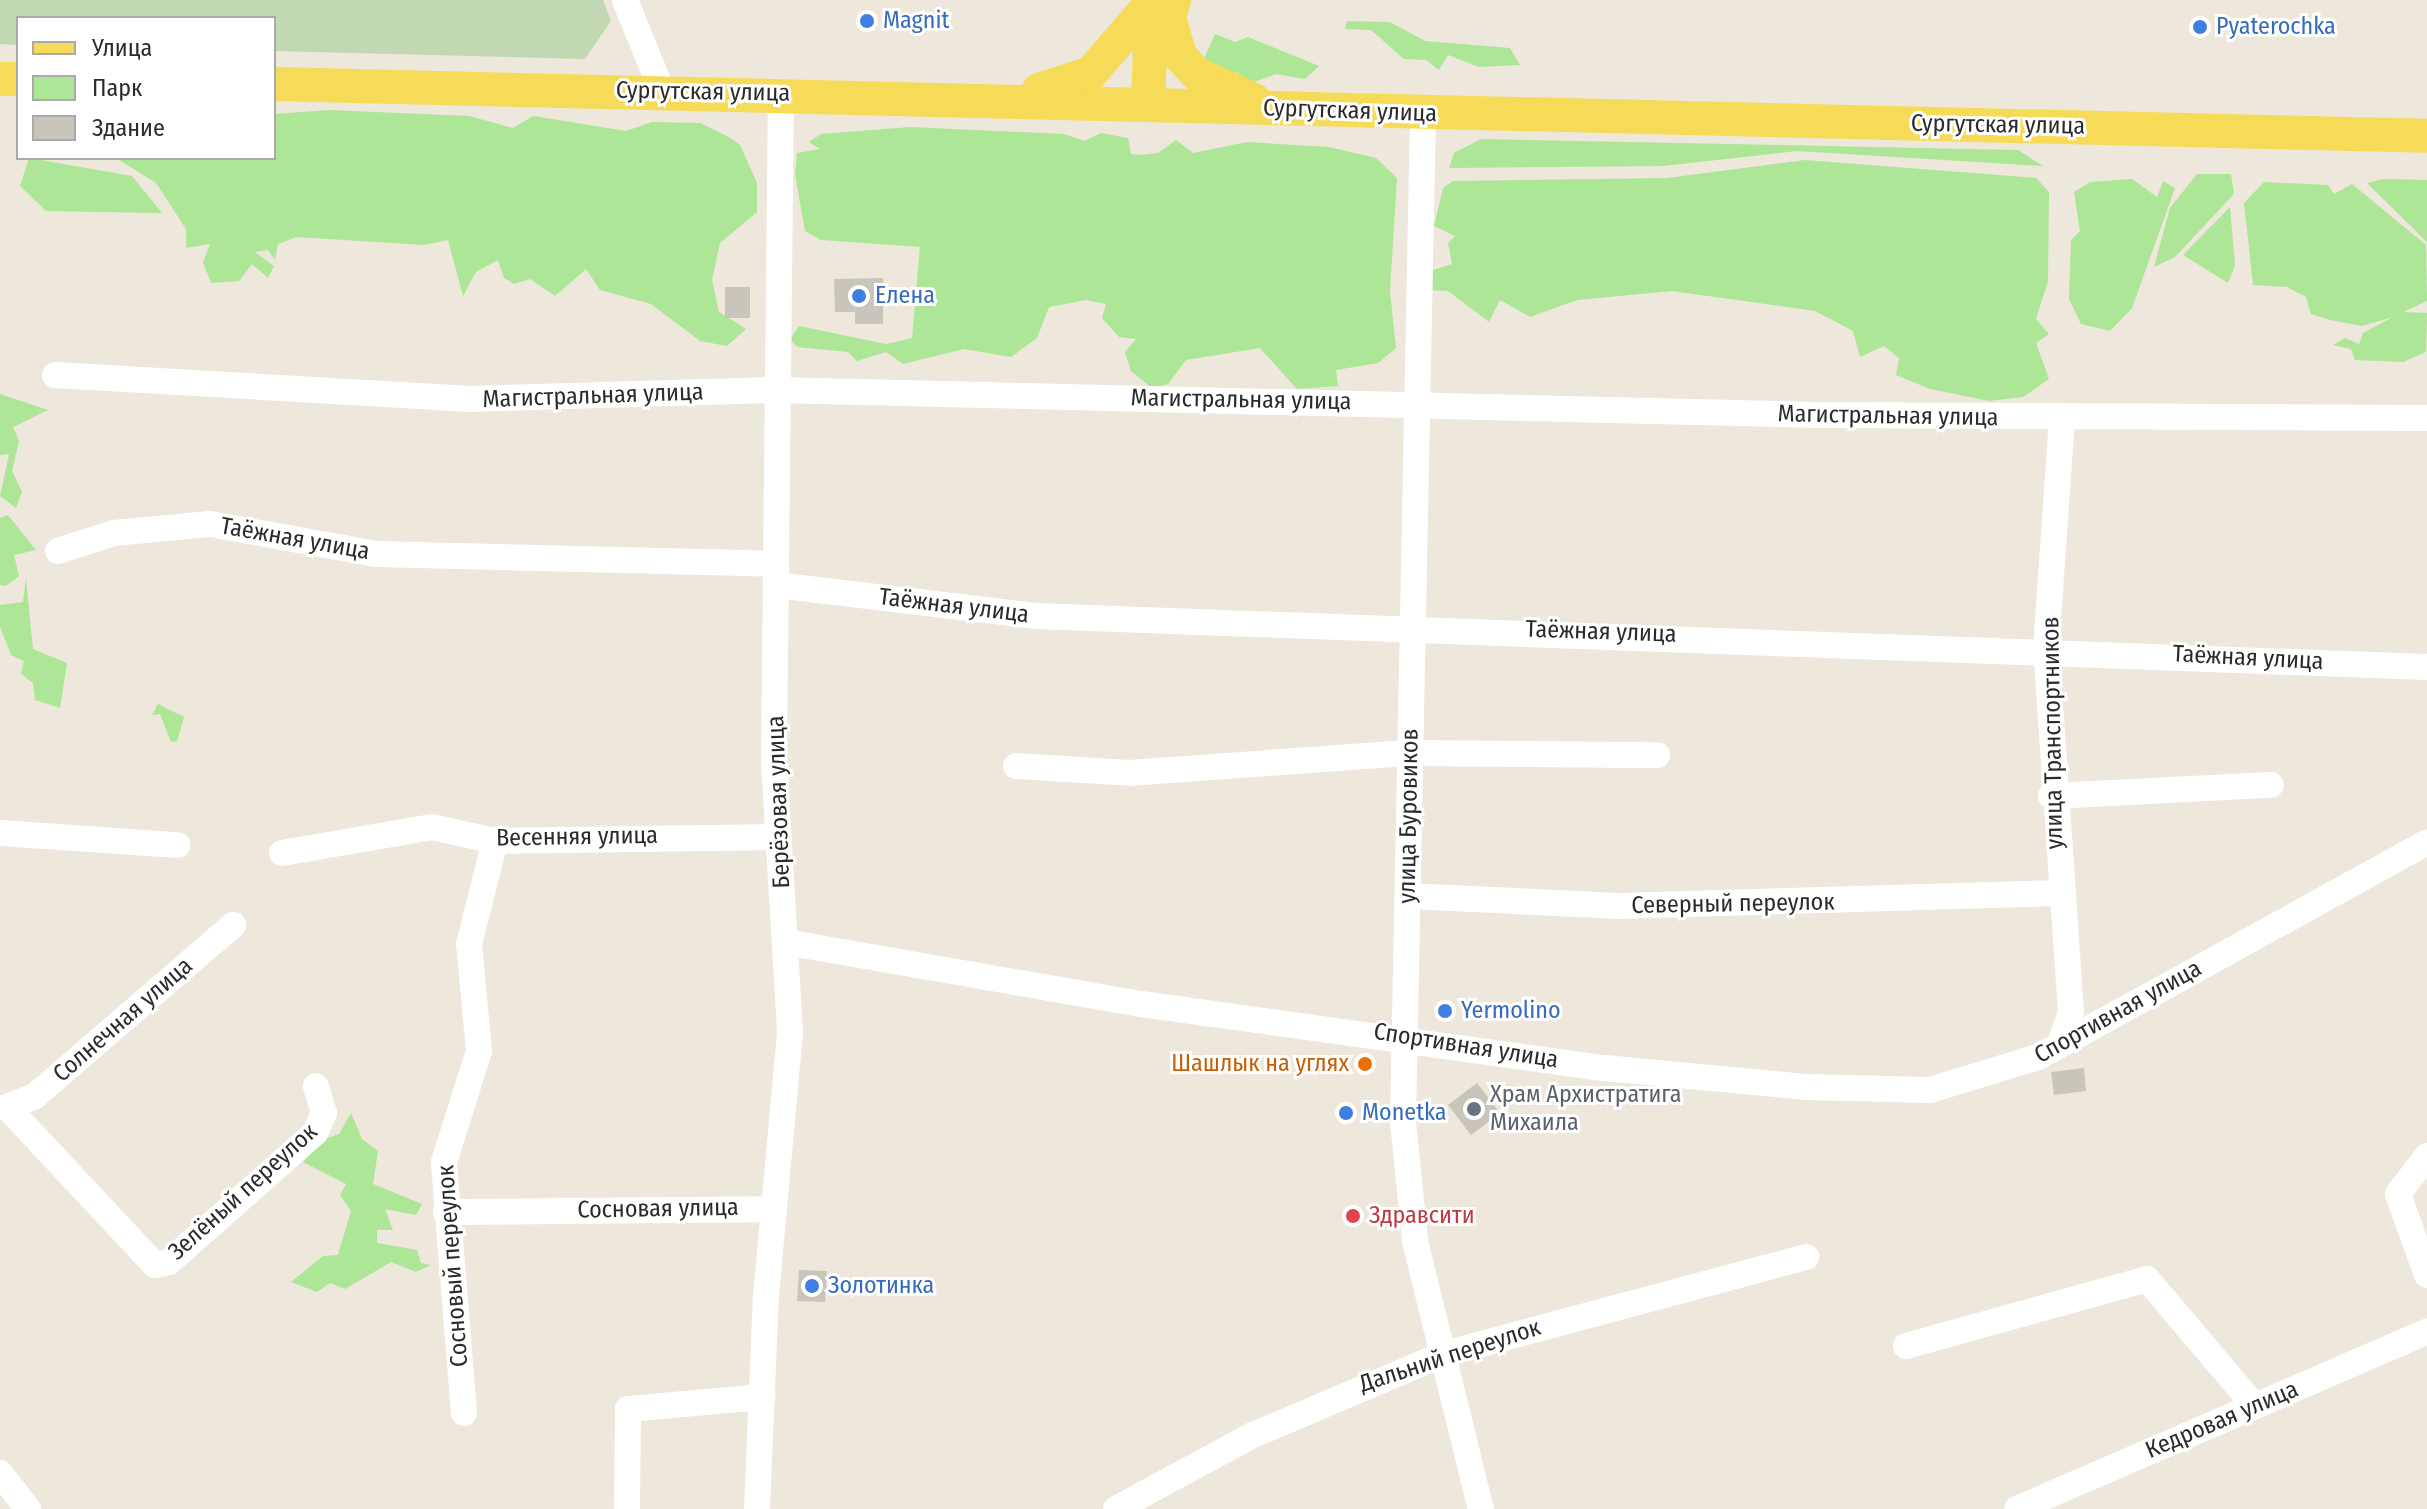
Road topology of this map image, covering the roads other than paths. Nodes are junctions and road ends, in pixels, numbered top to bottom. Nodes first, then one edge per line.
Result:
1 (625, 0) edge
2 (1154, 0) edge
3 (1165, 0) edge
4 (1174, 0) edge
5 (276, 84) edge
6 (662, 91) junction
7 (781, 94) junction
8 (1000, 99) junction
9 (1148, 104) junction
10 (1277, 110) junction
11 (1423, 114) junction
12 (2427, 136) edge
13 (55, 375) dead end
14 (774, 390) junction
15 (1416, 403) junction
16 (2427, 418) edge
17 (2062, 419) junction
18 (58, 551) dead end
19 (776, 575) junction
20 (1412, 626) junction
21 (2046, 648) junction
22 (2427, 667) edge
23 (1410, 753) junction
24 (1657, 755) dead end
25 (1016, 766) dead end
26 (2271, 785) dead end
27 (2051, 796) junction
28 (0, 833) edge
29 (779, 837) junction
30 (495, 841) junction
31 (2427, 842) edge
32 (178, 845) dead end
33 (282, 853) dead end
34 (2059, 893) junction
35 (1408, 896) junction
36 (233, 925) dead end
37 (785, 942) junction
38 (1404, 1035) junction
39 (2060, 1044) junction
40 (316, 1086) dead end
41 (3, 1107) edge
42 (2427, 1156) edge
43 (774, 1209) junction
44 (446, 1212) junction
45 (1806, 1257) dead end
46 (2427, 1275) edge
47 (2427, 1332) edge
48 (1906, 1346) dead end
49 (1444, 1354) junction
50 (762, 1397) junction
51 (2254, 1405) junction
52 (464, 1413) dead end
53 (0, 1473) edge
54 (28, 1509) edge
55 (627, 1509) edge
56 (757, 1509) edge
57 (1116, 1509) edge
58 (1481, 1509) edge
59 (2017, 1509) edge

1 - 6 street
2 - 8 main road
3 - 9 main road
4 - 10 main road
5 - 6 main road, Сургутская улица
6 - 7 main road, Сургутская улица
7 - 8 main road, Сургутская улица
7 - 14 street, Берёзовая улица
8 - 9 main road, Сургутская улица
9 - 10 main road, Сургутская улица
10 - 11 main road, Сургутская улица
11 - 12 main road, Сургутская улица
11 - 15 street, улица Буровиков
13 - 14 street, Магистральная улица
14 - 15 street, Магистральная улица
14 - 19 street, Берёзовая улица
15 - 17 street, Магистральная улица
15 - 20 street, улица Буровиков
16 - 17 street, Магистральная улица
17 - 21 street, улица Транспортников
18 - 19 street, Таёжная улица
19 - 20 street, Таёжная улица
19 - 29 street, Берёзовая улица
20 - 21 street, Таёжная улица
20 - 23 street, улица Буровиков
21 - 22 street, Таёжная улица
21 - 27 street, улица Транспортников
23 - 24 street
23 - 25 street
23 - 35 street, улица Буровиков
26 - 27 street
27 - 34 street, улица Транспортников
28 - 32 street
29 - 30 street, Весенняя улица
29 - 37 street, Берёзовая улица
30 - 33 street, Весенняя улица
30 - 44 street, Сосновый переулок
31 - 39 street, Спортивная улица
34 - 35 street, Северный переулок
34 - 39 street, улица Транспортников
35 - 38 street, улица Буровиков
36 - 41 street, Солнечная улица
37 - 38 street, Спортивная улица
37 - 43 street, Берёзовая улица
38 - 39 street, Спортивная улица
38 - 49 street, улица Буровиков
40 - 41 street, Зелёный переулок
42 - 46 street
43 - 44 street, Сосновая улица
43 - 50 street, Берёзовая улица
44 - 52 street, Сосновый переулок
45 - 49 street, Дальний переулок
47 - 51 street, Кедровая улица
48 - 51 street
49 - 57 street, Дальний переулок
49 - 58 street, улица Буровиков
50 - 55 street
50 - 56 street, Берёзовая улица
51 - 59 street, Кедровая улица
53 - 54 street

